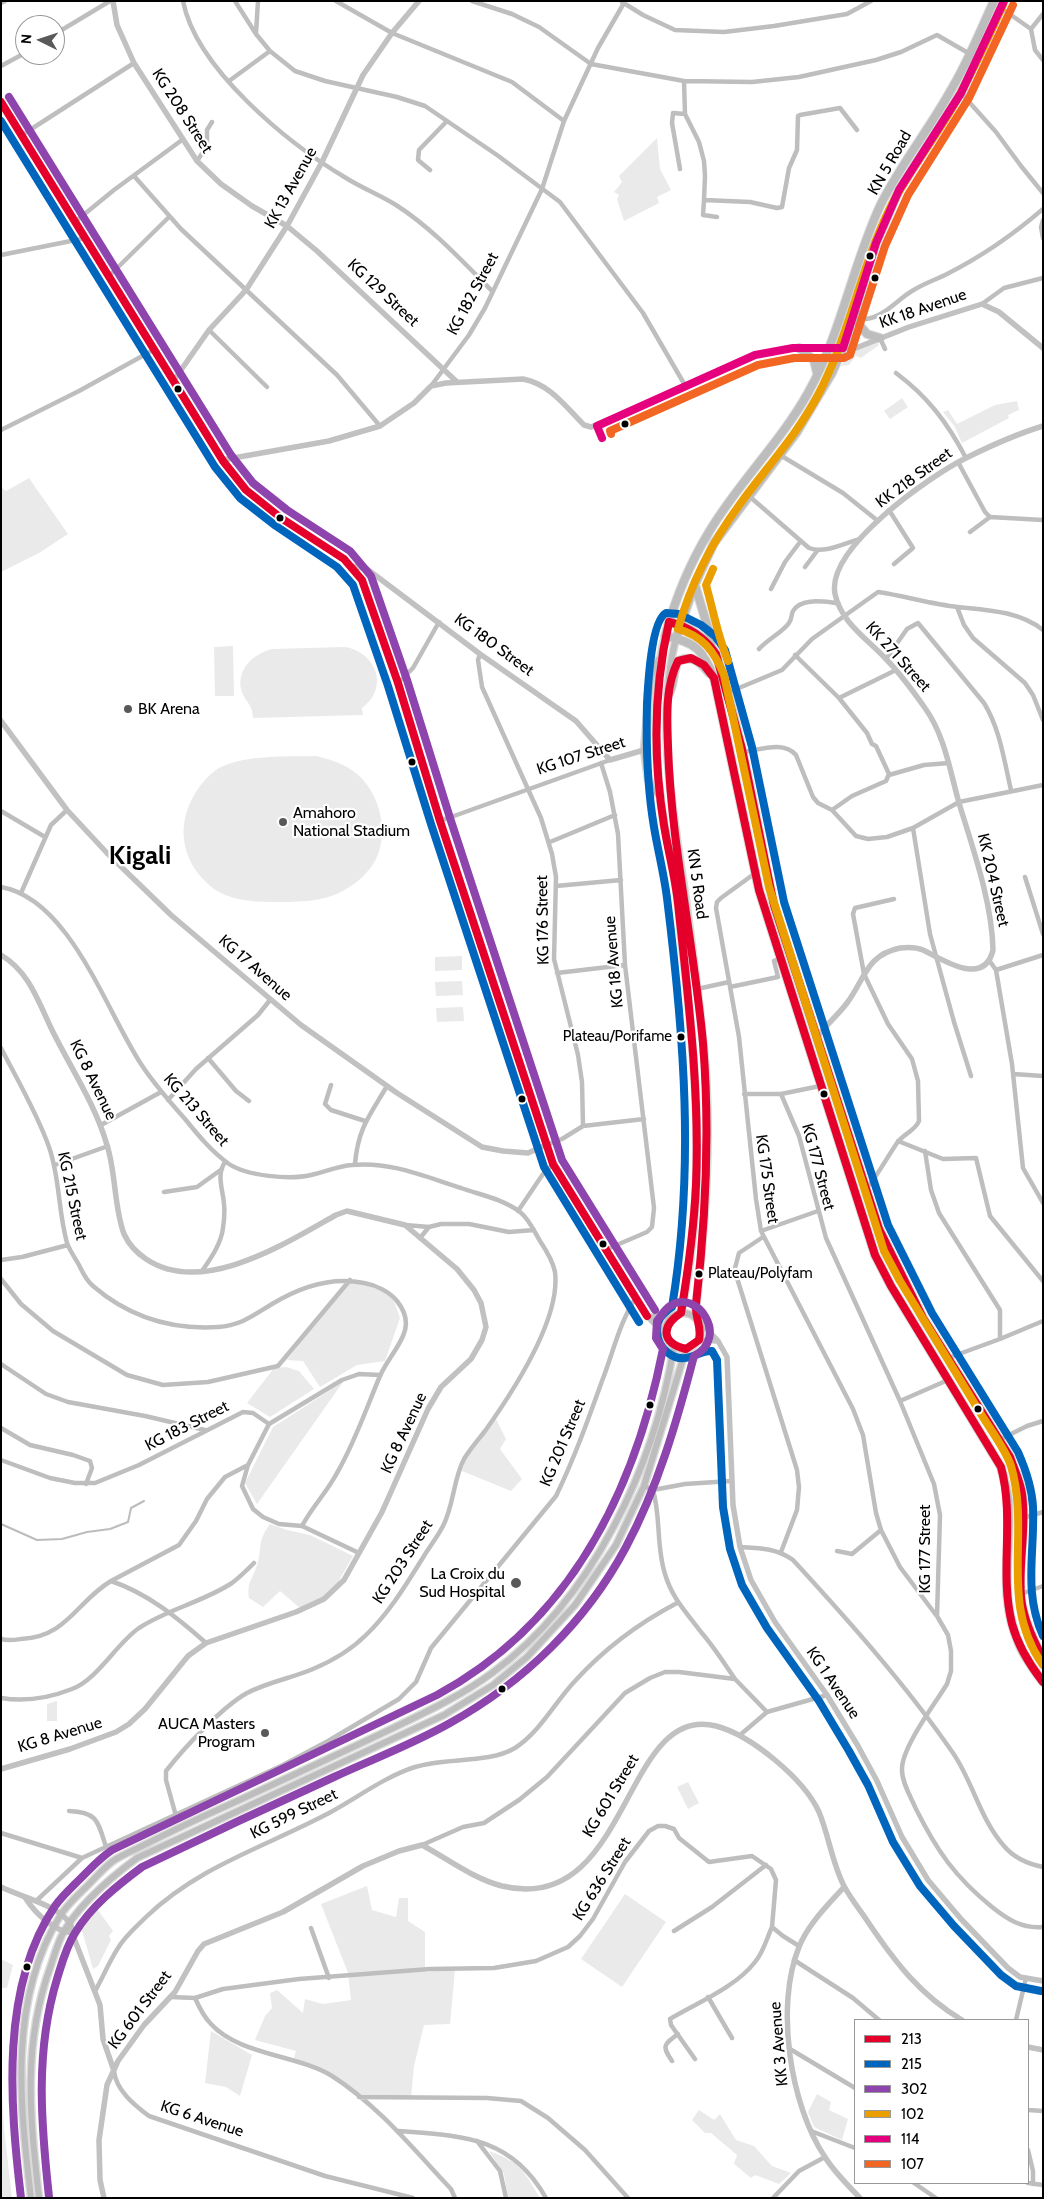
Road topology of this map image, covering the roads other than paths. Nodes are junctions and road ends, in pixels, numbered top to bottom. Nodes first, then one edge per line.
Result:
1 (5, 1) edge
2 (111, 1) edge
3 (183, 1) edge
4 (236, 1) edge
5 (258, 1) edge
6 (336, 1) edge
7 (348, 1) edge
8 (420, 1) edge
9 (472, 1) edge
10 (872, 1) edge
11 (994, 1) edge
12 (623, 2) edge
13 (1, 3) edge
14 (341, 5) junction
15 (1002, 5) edge
16 (1043, 14) edge
17 (65, 28) edge
18 (1031, 29) junction
19 (392, 33) junction
20 (256, 34) junction
21 (270, 51) junction
22 (970, 54) junction
23 (15, 58) edge
24 (1043, 60) edge
25 (134, 64) junction
26 (591, 64) junction
27 (1, 66) edge
28 (229, 81) junction
29 (684, 81) junction
30 (358, 88) junction
31 (961, 92) junction
32 (1, 102) edge
33 (685, 114) junction
34 (447, 121) junction
35 (564, 121) junction
36 (212, 122) dead end
37 (857, 130) dead end
38 (22, 135) junction
39 (182, 140) junction
40 (197, 161) junction
41 (322, 162) junction
42 (680, 169) dead end
43 (430, 170) dead end
44 (134, 176) junction
45 (542, 189) junction
46 (1042, 190) edge
47 (704, 200) junction
48 (1043, 209) edge
49 (169, 217) junction
50 (717, 217) dead end
51 (76, 220) junction
52 (1043, 220) edge
53 (287, 226) junction
54 (1042, 236) edge
55 (86, 238) junction
56 (1, 255) edge
57 (109, 276) junction
58 (1043, 278) edge
59 (246, 290) junction
60 (492, 291) junction
61 (982, 304) junction
62 (854, 314) junction
63 (209, 330) junction
64 (880, 338) junction
65 (799, 348) junction
66 (829, 348) junction
67 (843, 348) junction
68 (1043, 348) edge
69 (155, 349) junction
70 (885, 349) dead end
71 (443, 370) junction
72 (896, 373) dead end
73 (817, 375) junction
74 (174, 380) junction
75 (458, 382) junction
76 (431, 386) junction
77 (267, 387) dead end
78 (686, 387) junction
79 (380, 426) junction
80 (1043, 426) edge
81 (1, 430) edge
82 (780, 454) junction
83 (966, 458) junction
84 (222, 460) junction
85 (958, 462) junction
86 (748, 495) junction
87 (889, 510) junction
88 (990, 518) junction
89 (1043, 520) edge
90 (878, 521) junction
91 (970, 532) dead end
92 (860, 539) junction
93 (800, 542) junction
94 (817, 551) junction
95 (894, 564) dead end
96 (352, 566) junction
97 (805, 567) dead end
98 (695, 584) junction
99 (771, 589) dead end
100 (838, 603) junction
101 (957, 607) junction
102 (844, 616) junction
103 (439, 622) junction
104 (669, 622) junction
105 (680, 625) junction
106 (1043, 630) edge
107 (665, 636) junction
108 (676, 638) junction
109 (711, 646) junction
110 (759, 649) dead end
111 (480, 654) junction
112 (796, 654) junction
113 (661, 655) junction
114 (886, 659) junction
115 (896, 670) junction
116 (714, 678) junction
117 (398, 683) junction
118 (727, 693) junction
119 (668, 695) junction
120 (839, 698) junction
121 (1043, 720) edge
122 (1, 721) edge
123 (644, 750) junction
124 (743, 752) junction
125 (610, 760) junction
126 (601, 763) junction
127 (950, 764) junction
128 (889, 775) junction
129 (1043, 785) edge
130 (528, 789) junction
131 (1011, 790) junction
132 (661, 796) junction
133 (959, 802) junction
134 (67, 810) junction
135 (832, 810) junction
136 (1, 811) edge
137 (615, 814) junction
138 (440, 821) junction
139 (913, 828) junction
140 (45, 837) junction
141 (550, 842) junction
142 (765, 871) junction
143 (754, 874) junction
144 (1026, 877) dead end
145 (621, 880) junction
146 (556, 886) junction
147 (1, 887) edge
148 (21, 893) junction
149 (894, 899) dead end
150 (1043, 934) edge
151 (1, 955) edge
152 (1043, 955) edge
153 (936, 958) junction
154 (780, 959) junction
155 (988, 962) junction
156 (625, 965) junction
157 (996, 970) junction
158 (557, 973) junction
159 (864, 974) junction
160 (730, 984) junction
161 (697, 989) junction
162 (270, 1000) junction
163 (817, 1037) junction
164 (1, 1048) edge
165 (208, 1058) junction
166 (1013, 1074) junction
167 (972, 1076) dead end
168 (1043, 1076) edge
169 (331, 1085) dead end
170 (387, 1086) junction
171 (820, 1086) junction
172 (161, 1092) junction
173 (744, 1094) junction
174 (781, 1094) junction
175 (168, 1100) junction
176 (249, 1101) dead end
177 (644, 1119) junction
178 (365, 1121) junction
179 (101, 1125) junction
180 (583, 1126) junction
181 (898, 1141) junction
182 (546, 1145) junction
183 (108, 1146) junction
184 (925, 1151) junction
185 (226, 1162) junction
186 (355, 1164) junction
187 (553, 1164) junction
188 (55, 1165) junction
189 (222, 1169) junction
190 (866, 1189) junction
191 (164, 1192) dead end
192 (1043, 1203) edge
193 (518, 1211) junction
194 (818, 1211) junction
195 (405, 1225) junction
196 (430, 1228) junction
197 (534, 1230) junction
198 (761, 1231) junction
199 (763, 1237) junction
200 (420, 1238) junction
201 (68, 1245) junction
202 (887, 1246) junction
203 (606, 1250) junction
204 (875, 1255) junction
205 (1, 1260) edge
206 (202, 1273) junction
207 (1, 1279) edge
208 (350, 1280) junction
209 (1043, 1281) edge
210 (635, 1299) junction
211 (681, 1313) junction
212 (648, 1316) junction
213 (672, 1317) junction
214 (696, 1318) junction
215 (1043, 1321) edge
216 (666, 1336) junction
217 (699, 1340) junction
218 (1000, 1340) junction
219 (718, 1341) junction
220 (674, 1346) junction
221 (686, 1349) junction
222 (948, 1358) junction
223 (1, 1364) edge
224 (380, 1375) junction
225 (948, 1380) junction
226 (900, 1401) junction
227 (1043, 1421) edge
228 (269, 1424) junction
229 (1, 1428) edge
230 (205, 1430) junction
231 (999, 1440) junction
232 (1, 1460) edge
233 (248, 1465) junction
234 (731, 1481) junction
235 (86, 1484) junction
236 (644, 1486) junction
237 (653, 1490) junction
238 (1043, 1512) edge
239 (1023, 1518) junction
240 (302, 1526) junction
241 (881, 1530) junction
242 (740, 1547) junction
243 (837, 1551) dead end
244 (781, 1552) junction
245 (359, 1553) junction
246 (254, 1563) dead end
247 (111, 1581) junction
248 (1043, 1586) edge
249 (1021, 1594) junction
250 (677, 1603) junction
251 (167, 1612) junction
252 (936, 1616) junction
253 (1, 1639) edge
254 (206, 1643) junction
255 (1043, 1659) edge
256 (736, 1679) junction
257 (1043, 1682) edge
258 (472, 1686) junction
259 (478, 1694) junction
260 (827, 1695) junction
261 (1, 1698) edge
262 (767, 1712) junction
263 (927, 1717) junction
264 (740, 1735) junction
265 (1, 1768) edge
266 (204, 1803) junction
267 (69, 1811) dead end
268 (208, 1814) junction
269 (176, 1816) junction
270 (1, 1833) edge
271 (422, 1845) junction
272 (106, 1847) junction
273 (82, 1858) junction
274 (766, 1865) junction
275 (1043, 1867) edge
276 (1, 1886) edge
277 (844, 1886) junction
278 (26, 1899) junction
279 (36, 1901) junction
280 (61, 1914) junction
281 (70, 1923) junction
282 (55, 1925) junction
283 (772, 1927) junction
284 (1043, 1927) edge
285 (311, 1928) dead end
286 (674, 1931) dead end
287 (64, 1932) junction
288 (72, 1933) junction
289 (799, 1946) junction
290 (794, 1960) junction
291 (330, 1978) junction
292 (1026, 1978) junction
293 (1043, 1981) edge
294 (95, 1992) junction
295 (708, 1996) junction
296 (171, 1997) junction
297 (195, 1998) junction
298 (878, 2019) edge
299 (961, 2019) edge
300 (1016, 2019) edge
301 (678, 2034) junction
302 (732, 2038) dead end
303 (1029, 2047) edge
304 (790, 2049) junction
305 (1043, 2050) edge
306 (695, 2059) dead end
307 (672, 2061) dead end
308 (113, 2068) junction
309 (854, 2087) edge
310 (359, 2097) junction
311 (1029, 2110) edge
312 (1043, 2111) edge
313 (398, 2131) junction
314 (811, 2131) junction
315 (476, 2140) junction
316 (854, 2148) edge
317 (1029, 2154) edge
318 (824, 2157) junction
319 (1030, 2183) edge
320 (915, 2184) edge
321 (1043, 2185) edge
322 (30, 2198) edge
323 (39, 2198) edge
324 (104, 2198) edge
325 (413, 2198) edge
326 (455, 2198) edge
327 (506, 2198) edge
328 (546, 2198) edge
329 (628, 2198) edge
330 (773, 2198) edge
331 (860, 2198) edge
332 (936, 2198) edge

1 - 13 street
2 - 17 street
2 - 25 street, KG 208 Street
3 - 28 street
4 - 20 street
5 - 20 street
6 - 14 street
7 - 14 street
8 - 19 street, KK 13 Avenue
9 - 26 street
10 - 12 street
11 - 22 highway, KN 5 Road
12 - 26 street, KG 182 Street
14 - 19 street
15 - 18 street
15 - 31 highway, KN 5 Road
16 - 18 street
18 - 24 street
19 - 30 street, KK 13 Avenue
19 - 35 street
20 - 21 street
21 - 28 street
21 - 30 street
22 - 29 street
22 - 66 highway, KN 5 Road
23 - 27 street
25 - 38 street
25 - 39 street, KG 208 Street
26 - 29 street
26 - 35 street, KG 182 Street
28 - 41 street
29 - 33 street
30 - 34 street
30 - 41 street, KK 13 Avenue
31 - 46 street
31 - 62 highway, KN 5 Road
32 - 38 street
33 - 42 street
33 - 47 street
34 - 43 street
34 - 45 street
35 - 45 street, KG 182 Street
36 - 40 street
37 - 47 street
38 - 51 street
39 - 40 street, KG 208 Street
39 - 44 street
40 - 53 street, KG 208 Street
41 - 53 street, KK 13 Avenue
41 - 60 street
44 - 49 street
44 - 51 street
45 - 60 street, KG 182 Street
45 - 78 street
47 - 50 street
48 - 62 street
49 - 57 street
49 - 59 street
51 - 55 street
52 - 54 street
53 - 59 street, KK 13 Avenue
53 - 71 street, KG 129 Street
55 - 56 street
55 - 57 street
57 - 69 street
58 - 61 street
59 - 63 street, KK 13 Avenue
59 - 79 street
60 - 71 street, KG 182 Street
61 - 64 street, KK 18 Avenue
61 - 68 street, KK 18 Avenue
62 - 64 highway
62 - 67 highway, KN 5 Road
63 - 74 street, KK 13 Avenue
63 - 77 street
64 - 67 street, KK 18 Avenue
64 - 70 street
65 - 66 street, KK 18 Avenue
65 - 73 highway
65 - 78 street, KK 18 Avenue
66 - 67 street, KK 18 Avenue
66 - 73 highway, KN 5 Road
67 - 82 highway, KN 5 Road
69 - 74 street
69 - 81 street
71 - 75 street, KG 129 Street
71 - 76 street, KG 182 Street
72 - 83 street
73 - 104 highway
74 - 84 street
75 - 76 street
75 - 78 street, KK 18 Avenue
76 - 79 street, KG 182 Street
79 - 84 street, KG 182 Street
80 - 83 street, KK 218 Street
82 - 86 highway, KN 5 Road
82 - 90 street
83 - 85 street, KK 218 Street
84 - 96 street
85 - 87 street, KK 218 Street
85 - 88 street
86 - 93 street
86 - 98 highway, KN 5 Road
87 - 90 street, KK 218 Street
87 - 95 street
88 - 89 street
88 - 91 street
90 - 92 street, KK 218 Street
92 - 94 street
92 - 100 street, KK 218 Street
93 - 94 street
93 - 99 street
94 - 97 street
96 - 103 street, KG 180 Street
96 - 117 street
98 - 105 highway
98 - 109 highway
100 - 102 street, KK 218 Street
100 - 110 street
101 - 102 street
101 - 106 street
101 - 121 street
102 - 112 street
102 - 114 street, KK 271 Street
103 - 111 street, KG 180 Street
103 - 117 street
104 - 105 highway
104 - 107 highway
105 - 108 highway
105 - 109 highway
107 - 108 highway
107 - 113 main road, KN 5 Road
108 - 116 highway
108 - 119 main road, KN 5 Road
109 - 118 highway
111 - 125 street, KG 180 Street
111 - 130 street, KG 176 Street
112 - 118 street
112 - 120 street
113 - 123 main road
113 - 132 main road, KN 5 Road
114 - 115 street, KK 271 Street
114 - 131 street
115 - 120 street
115 - 127 street, KK 271 Street
116 - 119 highway
116 - 143 highway
117 - 138 street
118 - 124 highway
119 - 161 main road, KN 5 Road
120 - 128 street
122 - 134 street, KG 17 Avenue
123 - 125 street, KG 107 Street
123 - 132 main road
124 - 135 street
124 - 142 highway
125 - 126 street, KG 107 Street
126 - 130 street, KG 107 Street
126 - 137 street, KG 18 Avenue
127 - 128 street
127 - 133 street, KK 271 Street
128 - 135 street
129 - 131 street
130 - 138 street, KG 107 Street
130 - 141 street, KG 176 Street
131 - 133 street
132 - 211 main road, KN 5 Road
133 - 139 street
133 - 155 street, KK 204 Street
134 - 140 street
134 - 162 street, KG 17 Avenue
135 - 139 street
136 - 140 street
137 - 141 street
137 - 145 street, KG 18 Avenue
138 - 182 street
139 - 153 street
140 - 148 street
141 - 146 street, KG 176 Street
142 - 143 highway
142 - 163 highway
143 - 154 highway
143 - 160 street, KG 175 Street
144 - 150 street
145 - 146 street
145 - 156 street, KG 18 Avenue
146 - 158 street, KG 176 Street
147 - 148 street, KG 213 Street
148 - 172 street, KG 213 Street
149 - 159 street
151 - 179 street, KG 8 Avenue
152 - 157 street
153 - 155 street
153 - 159 street
153 - 167 street
154 - 160 street
154 - 171 highway
155 - 157 street
156 - 158 street
156 - 177 street, KG 18 Avenue
157 - 166 street
158 - 180 street, KG 176 Street
159 - 163 street
159 - 181 street
160 - 161 street
160 - 173 street, KG 175 Street
161 - 214 main road, KN 5 Road
162 - 165 street
162 - 170 street, KG 17 Avenue
163 - 190 highway
164 - 188 street, KG 215 Street
165 - 175 street
165 - 176 street
166 - 168 street
166 - 192 street
169 - 178 street
170 - 178 street
170 - 182 street, KG 17 Avenue
171 - 174 street
171 - 204 highway
172 - 175 street, KG 213 Street
172 - 179 street
173 - 174 street
173 - 198 street, KG 175 Street
174 - 194 street, KG 177 Street
175 - 185 street, KG 213 Street
177 - 180 street
177 - 203 street, KG 18 Avenue
178 - 186 street
179 - 183 street, KG 8 Avenue
180 - 182 street
181 - 184 street
181 - 190 street
182 - 187 street
183 - 188 street
183 - 206 street, KG 8 Avenue
184 - 209 street
184 - 218 street
185 - 186 street, KG 213 Street
185 - 189 street
186 - 193 street, KG 213 Street
187 - 193 street
187 - 203 street
188 - 201 street, KG 215 Street
189 - 191 street
189 - 206 street
190 - 202 highway
193 - 197 street, KG 203 Street
194 - 198 street
194 - 226 street, KG 177 Street
195 - 196 street
195 - 200 street, KG 8 Avenue
195 - 206 street, KG 8 Avenue
196 - 197 street
196 - 200 street
197 - 269 street, KG 203 Street
198 - 199 street, KG 175 Street
199 - 241 street, KG 175 Street
199 - 244 street
200 - 245 street, KG 8 Avenue
201 - 205 street
201 - 208 street, KG 215 Street
202 - 204 highway
202 - 222 highway
203 - 210 street
204 - 225 highway
207 - 208 street
208 - 224 street, KG 215 Street
210 - 212 street
210 - 266 street, KG 201 Street
211 - 213 main road
211 - 214 main road
212 - 213 street
212 - 216 street
213 - 216 main road
214 - 217 main road
214 - 219 street, KG 1 Avenue
215 - 218 street
216 - 220 main road
217 - 219 street
217 - 221 main road
218 - 222 street
219 - 234 street, KG 1 Avenue
220 - 221 main road
220 - 258 main road
221 - 236 main road
222 - 231 highway
223 - 230 street
224 - 228 street
224 - 240 street
225 - 226 street
225 - 257 highway
226 - 252 street, KG 177 Street
227 - 231 street
228 - 230 street, KG 183 Street
228 - 233 street
229 - 235 street
230 - 235 street, KG 183 Street
231 - 239 highway
232 - 235 street, KG 183 Street
233 - 240 street
233 - 247 street
234 - 237 street
234 - 242 street, KG 1 Avenue
236 - 237 street
236 - 259 main road
237 - 250 street
238 - 239 street
239 - 249 highway
240 - 245 street
241 - 243 street
241 - 252 street, KG 175 Street
242 - 244 street
242 - 260 street, KG 1 Avenue
244 - 263 street
245 - 254 street, KG 8 Avenue
246 - 251 street
247 - 251 street
247 - 253 street
248 - 249 street
249 - 255 highway
250 - 256 street
250 - 294 street, KG 599 Street
251 - 254 street
251 - 261 street
252 - 263 street, KG 177 Street
254 - 265 street, KG 8 Avenue
256 - 262 street
256 - 271 street
258 - 259 main road
258 - 268 main road
259 - 281 main road
260 - 262 street
260 - 292 street, KG 1 Avenue
262 - 264 street
263 - 275 street
263 - 284 street, KG 177 Street
264 - 271 street, KG 601 Street
264 - 277 street, KG 601 Street
266 - 268 street
266 - 269 street, KG 201 Street
267 - 272 street
268 - 280 main road
269 - 272 street, KG 201 Street
270 - 273 street
271 - 296 street, KG 601 Street
272 - 273 street, KG 201 Street
273 - 279 street, KG 201 Street
274 - 283 street
274 - 286 street
274 - 291 street, KG 636 Street
276 - 278 street
277 - 289 street, KK 3 Avenue
277 - 299 street, KG 601 Street
278 - 279 street
278 - 282 street
279 - 280 street
280 - 281 street
280 - 282 main road
281 - 287 main road
281 - 288 street, KG 6 Avenue
282 - 287 street
282 - 322 main road
283 - 289 street
283 - 295 street
285 - 291 street
287 - 288 street
287 - 323 main road
288 - 294 street, KG 6 Avenue
289 - 290 street, KK 3 Avenue
290 - 298 street
290 - 304 street, KK 3 Avenue
291 - 297 street, KG 636 Street
292 - 293 street, KG 1 Avenue
292 - 300 street
294 - 308 street, KG 6 Avenue
295 - 301 street
295 - 302 street
296 - 297 street, KG 636 Street
296 - 308 street, KG 601 Street
297 - 310 street
301 - 306 street
301 - 307 street
303 - 305 street
304 - 309 street
304 - 314 street, KK 3 Avenue
308 - 324 street, KG 601 Street
308 - 325 street, KG 6 Avenue
310 - 313 street
310 - 329 street
311 - 312 street
313 - 315 street
313 - 326 street
314 - 316 street
314 - 318 street, KK 3 Avenue
315 - 327 street
315 - 328 street
317 - 319 street
318 - 330 street
318 - 331 street, KK 3 Avenue
319 - 321 street
320 - 332 street

